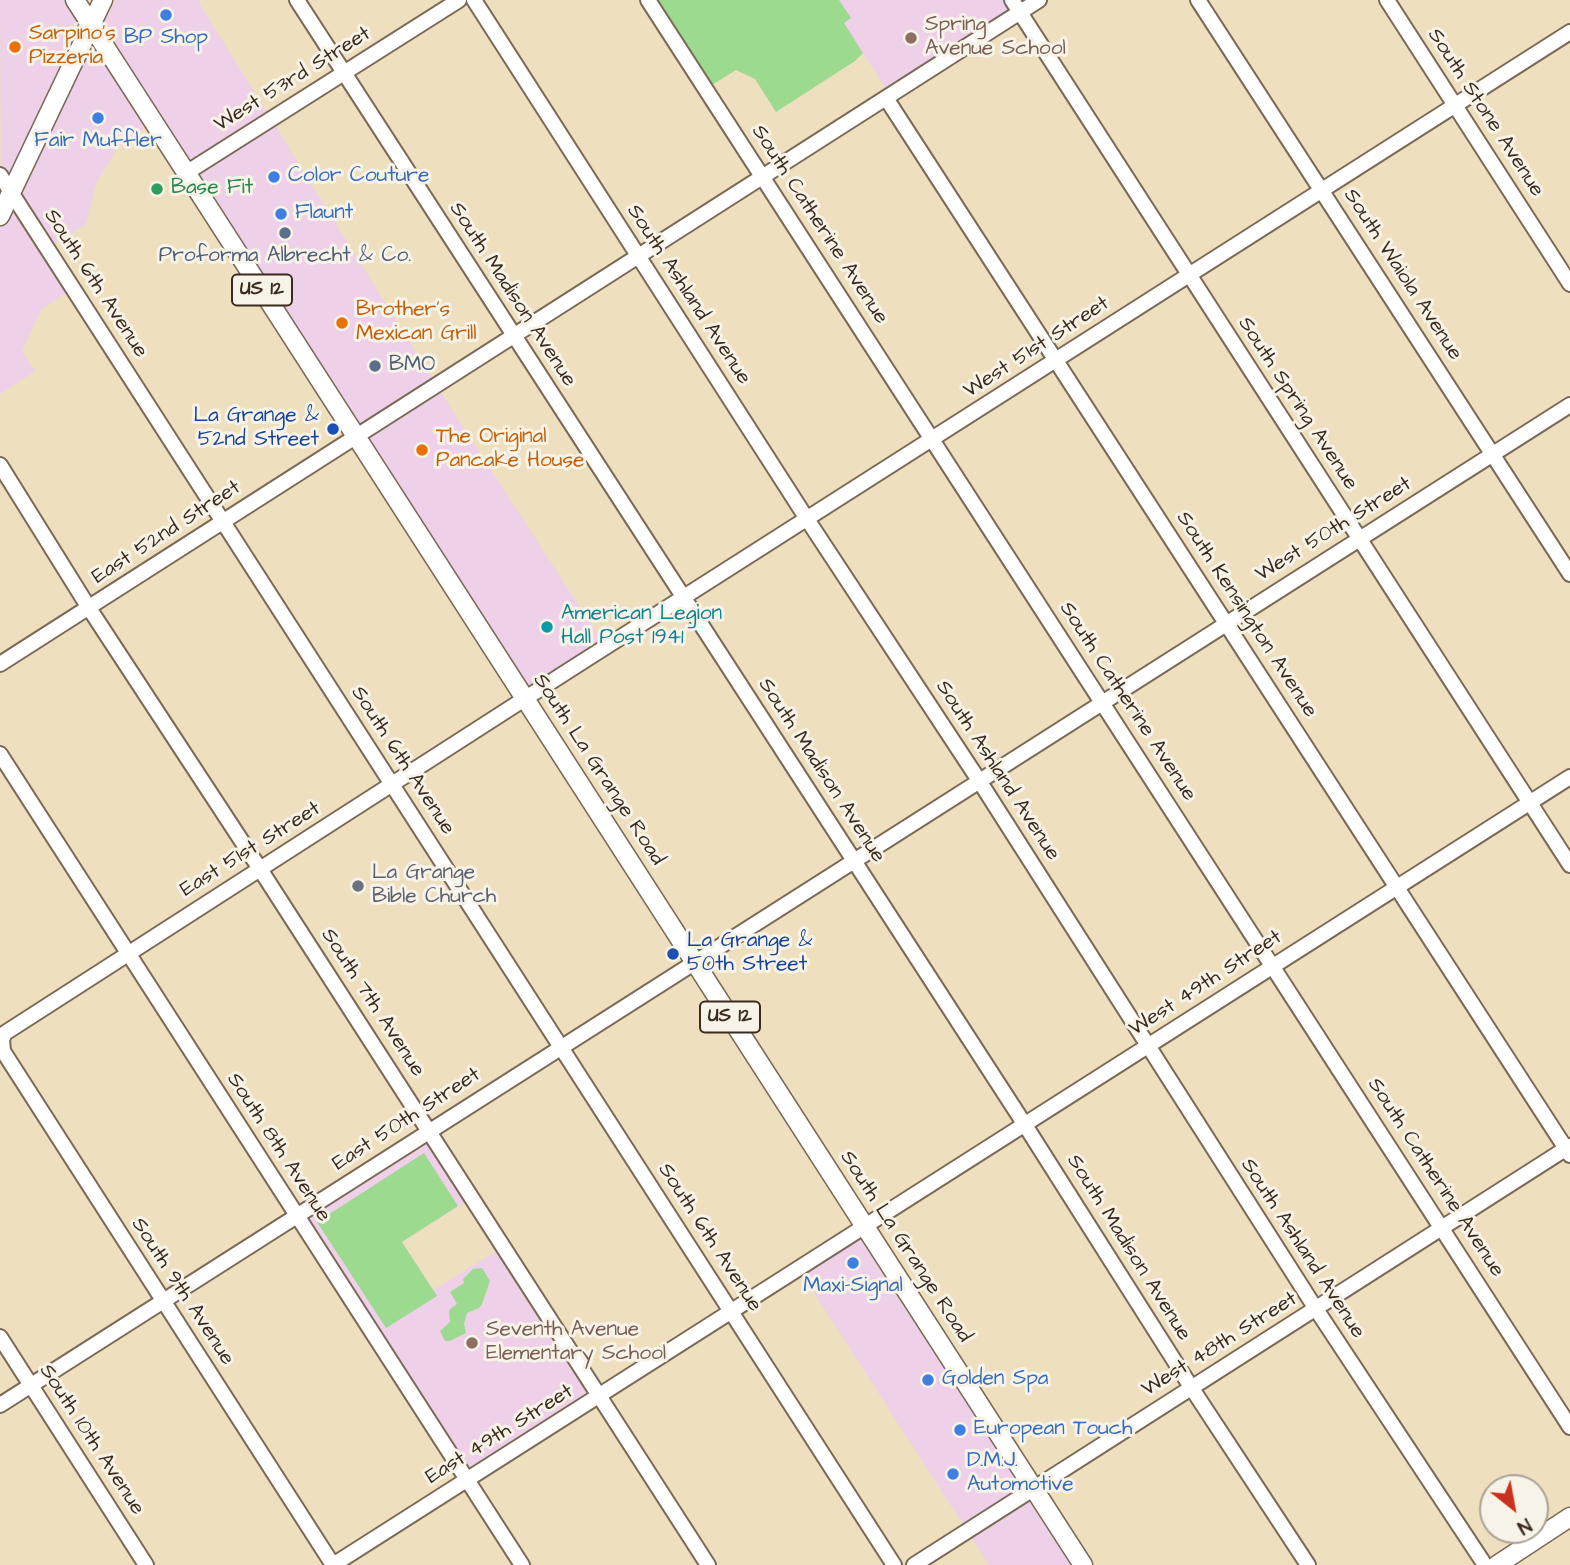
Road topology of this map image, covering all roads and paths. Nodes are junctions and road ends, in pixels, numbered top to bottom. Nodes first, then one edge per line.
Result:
1 (75, 0) edge
2 (103, 0) edge
3 (297, 0) edge
4 (459, 0) edge
5 (474, 0) edge
6 (648, 0) edge
7 (1039, 0) edge
8 (1198, 0) edge
9 (1387, 0) edge
10 (1016, 6) edge
11 (91, 24) junction
12 (1570, 33) edge
13 (344, 72) junction
14 (886, 97) junction
15 (1455, 106) junction
16 (186, 173) junction
17 (0, 175) edge
18 (762, 177) junction
19 (1322, 191) junction
20 (11, 192) junction
21 (0, 216) edge
22 (638, 257) junction
23 (1189, 276) junction
24 (1570, 284) edge
25 (514, 336) junction
26 (1056, 360) junction
27 (1570, 405) edge
28 (357, 437) junction
29 (933, 439) junction
30 (1493, 454) junction
31 (0, 465) edge
32 (807, 519) junction
33 (223, 521) junction
34 (1360, 539) junction
35 (1570, 574) edge
36 (684, 598) junction
37 (89, 608) junction
38 (1226, 623) junction
39 (0, 664) edge
40 (526, 699) junction
41 (1103, 702) junction
42 (0, 754) edge
43 (1570, 777) edge
44 (980, 782) junction
45 (392, 785) junction
46 (1530, 802) junction
47 (854, 860) junction
48 (1570, 865) edge
49 (260, 869) junction
50 (1397, 887) junction
51 (128, 953) junction
52 (694, 961) junction
53 (1273, 967) junction
54 (2, 1039) joint
55 (561, 1047) junction
56 (1147, 1047) junction
57 (1025, 1125) junction
58 (429, 1131) junction
59 (1569, 1150) edge
60 (297, 1215) junction
61 (866, 1227) junction
62 (1442, 1229) junction
63 (163, 1301) junction
64 (1316, 1309) junction
65 (732, 1312) junction
66 (0, 1337) edge
67 (31, 1385) junction
68 (1191, 1387) junction
69 (600, 1396) junction
70 (0, 1405) edge
71 (1570, 1427) edge
72 (467, 1480) junction
73 (1034, 1489) junction
74 (1570, 1517) edge
75 (146, 1565) edge
76 (333, 1565) edge
77 (522, 1565) edge
78 (708, 1565) edge
79 (894, 1565) edge
80 (914, 1565) edge
81 (1083, 1565) edge
82 (1308, 1565) edge
83 (1485, 1565) edge
84 (1497, 1565) edge

1 - 11 main road, South La Grange Road / US 12
2 - 11 main road
3 - 13 street, South Madison Avenue
4 - 13 street, West 53rd Street
5 - 22 street, South Ashland Avenue
6 - 18 street, South Catherine Avenue
7 - 10 street, East 52nd Street
8 - 19 street, South Waiola Avenue
9 - 15 street, South Stone Avenue
10 - 14 street, East 52nd Street
10 - 23 street, South Spring Avenue
11 - 16 main road, South La Grange Road / US 12
11 - 20 main road
12 - 15 street, West 51st Street
13 - 16 street, West 53rd Street
13 - 25 street, South Madison Avenue
14 - 18 street, East 52nd Street
14 - 26 street, South Kensington Avenue
15 - 19 street, West 51st Street
15 - 24 street, South Stone Avenue
16 - 28 main road, South La Grange Road / US 12
17 - 20 street, South 6th Avenue
18 - 22 street, East 52nd Street
18 - 29 street, South Catherine Avenue
19 - 23 street, West 51st Street
19 - 30 street, South Waiola Avenue
20 - 21 main road
20 - 33 street, South 6th Avenue
22 - 25 street, East 52nd Street
22 - 32 street, South Ashland Avenue
23 - 26 street, West 51st Street
23 - 34 street, South Spring Avenue
25 - 28 street, East 52nd Street
25 - 36 street, South Madison Avenue
26 - 29 street, West 51st Street
26 - 38 street, South Kensington Avenue
27 - 30 street, West 50th Street
28 - 33 street, East 52nd Street
28 - 40 main road, South La Grange Road / US 12
29 - 32 street, West 51st Street
29 - 41 street, South Catherine Avenue
30 - 34 street, West 50th Street
30 - 35 street, South Waiola Avenue
31 - 37 street, South 7th Avenue
32 - 36 street, West 51st Street
32 - 44 street, South Ashland Avenue
33 - 37 street, East 52nd Street
33 - 45 street, South 6th Avenue
34 - 38 street, West 50th Street
34 - 46 street, South Spring Avenue
36 - 40 street, West 51st Street
36 - 47 street, South Madison Avenue
37 - 39 street, East 52nd Street
37 - 49 street, South 7th Avenue
38 - 41 street, West 50th Street
38 - 50 street, South Kensington Avenue
40 - 45 street, East 51st Street
40 - 52 main road, South La Grange Road / US 12
41 - 44 street, West 50th Street
41 - 53 street, South Catherine Avenue
42 - 51 street, South 8th Avenue
43 - 46 street, West 49th Street
44 - 47 street, West 50th Street
44 - 56 street, South Ashland Avenue
45 - 49 street, East 51st Street
45 - 55 street, South 6th Avenue
46 - 48 street, South Spring Avenue
46 - 50 street, West 49th Street
47 - 52 street, West 50th Street
47 - 57 street, South Madison Avenue
49 - 51 street, East 51st Street
49 - 58 street, South 7th Avenue
50 - 53 street, West 49th Street
50 - 59 street, South Kensington Avenue
51 - 54 street, East 51st Street
51 - 60 street, South 8th Avenue
52 - 55 street, East 50th Street
52 - 61 main road, South La Grange Road / US 12
53 - 56 street, West 49th Street
53 - 62 street, South Catherine Avenue
54 - 63 street, South 9th Avenue
55 - 58 street, East 50th Street
55 - 65 street, South 6th Avenue
56 - 57 street, West 49th Street
56 - 64 street, South Ashland Avenue
57 - 61 street, West 49th Street
57 - 68 street, South Madison Avenue
58 - 60 street, East 50th Street
58 - 69 street, South 7th Avenue
59 - 62 street, West 48th Street
60 - 63 street, East 50th Street
60 - 72 street, South 8th Avenue
61 - 65 street, East 49th Street
61 - 73 main road, South La Grange Road / US 12
62 - 64 street, West 48th Street
62 - 71 street, South Catherine Avenue
63 - 67 street, East 50th Street
63 - 76 street, South 9th Avenue
64 - 68 street, West 48th Street
64 - 83 street, South Ashland Avenue
65 - 69 street, East 49th Street
65 - 79 street, South 6th Avenue
66 - 67 street, South 10th Avenue
67 - 70 street, East 50th Street
67 - 75 street, South 10th Avenue
68 - 73 street, West 48th Street
68 - 82 street, South Madison Avenue
69 - 72 street, East 49th Street
69 - 78 street, South 7th Avenue
72 - 76 street, East 49th Street
72 - 77 street, South 8th Avenue
73 - 80 street, West 48th Street
73 - 81 main road, South La Grange Road / US 12
74 - 84 main road

